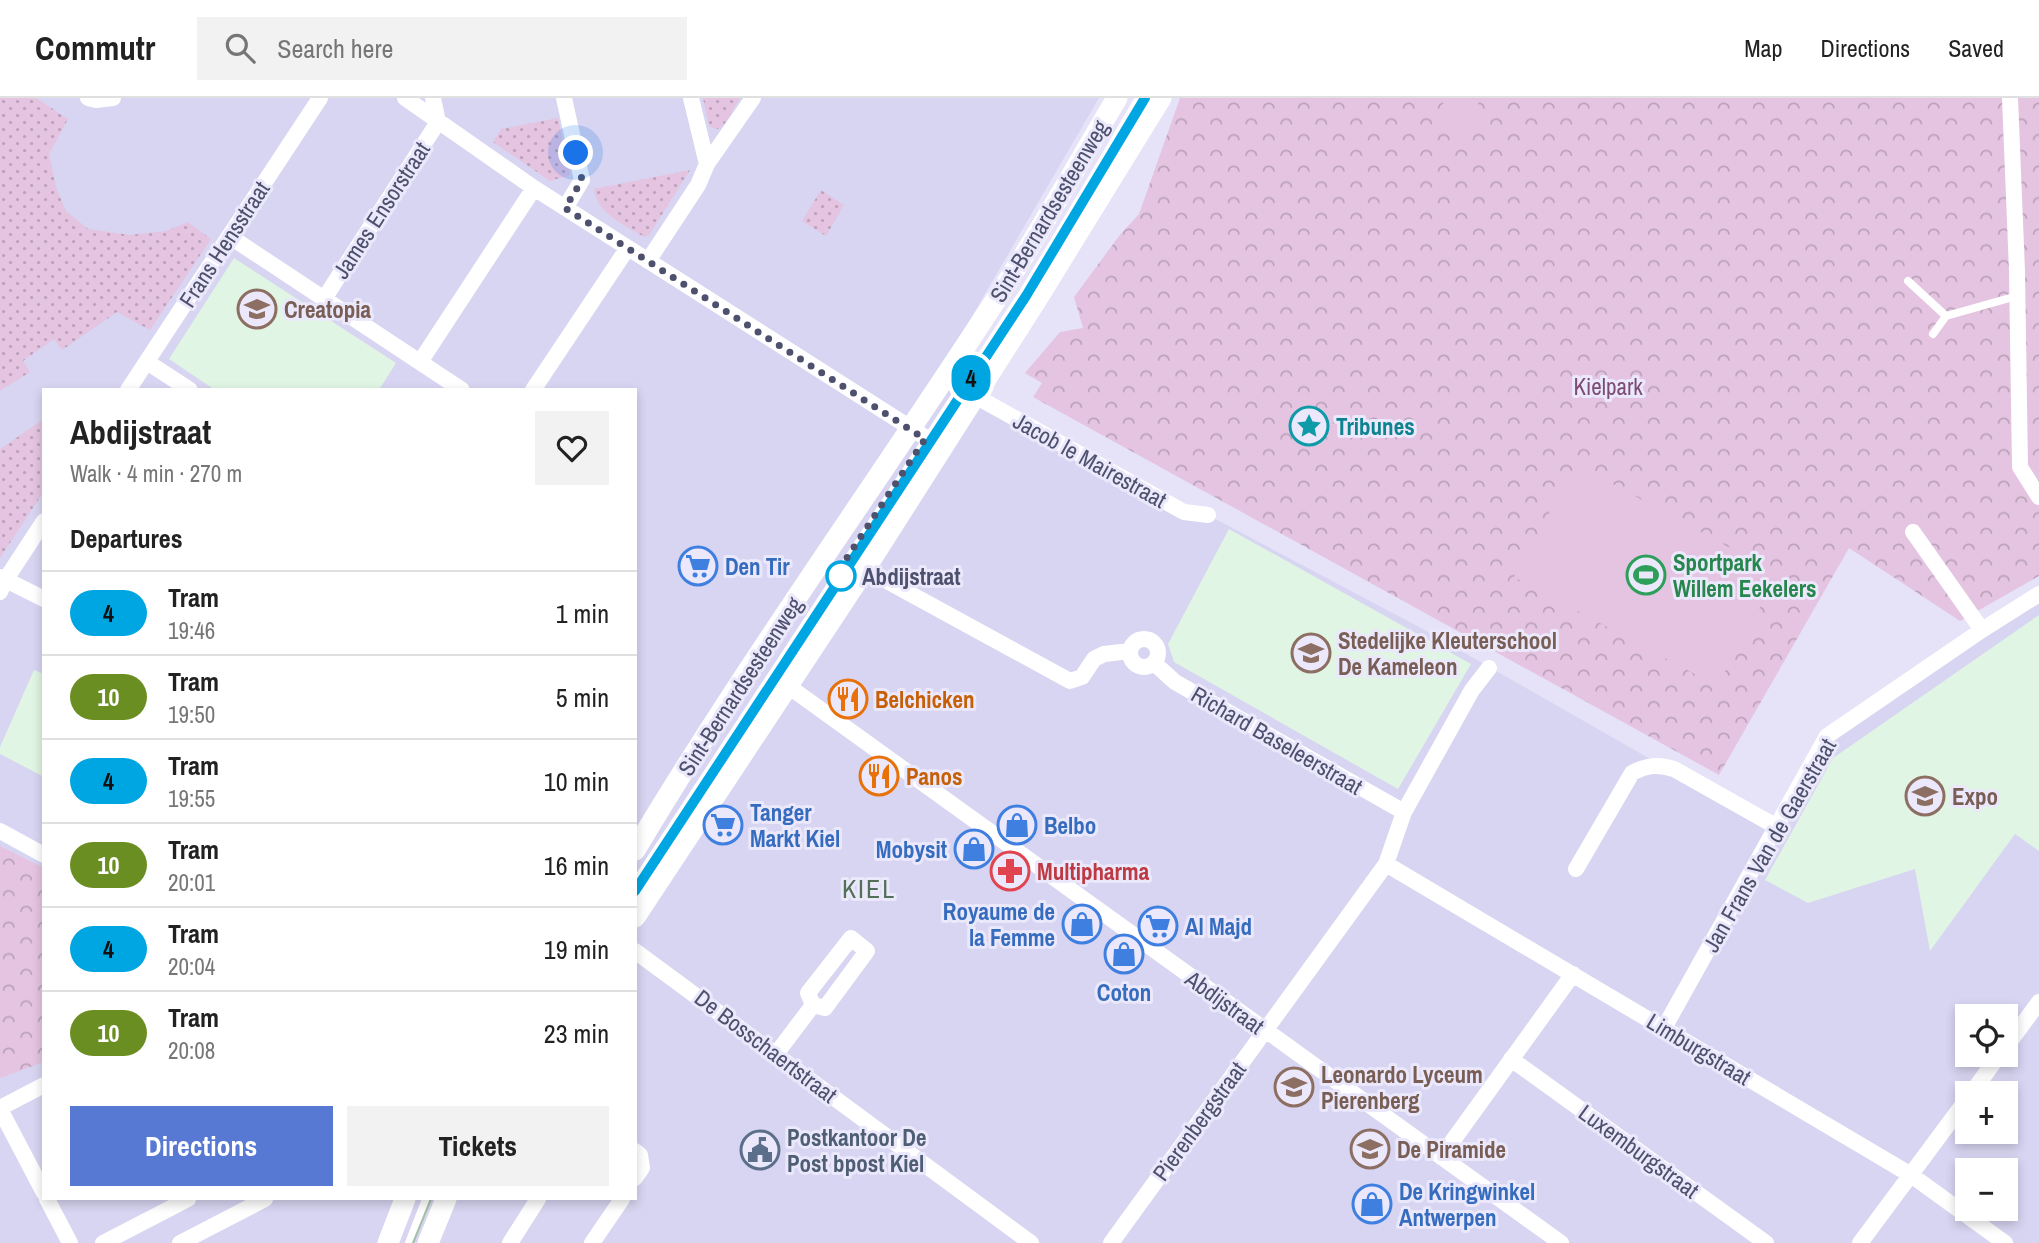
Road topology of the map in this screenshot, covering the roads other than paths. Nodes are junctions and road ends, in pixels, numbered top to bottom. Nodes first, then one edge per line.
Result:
1 (88, 98) edge
2 (113, 98) edge
3 (320, 98) edge
4 (405, 98) edge
5 (433, 98) edge
6 (564, 98) edge
7 (691, 98) edge
8 (753, 98) edge
9 (1117, 98) edge
10 (1139, 98) edge
11 (1161, 98) edge
12 (2010, 98) edge
13 (438, 122) junction
14 (707, 164) junction
15 (534, 188) junction
16 (565, 208) junction
17 (229, 236) junction
18 (627, 249) junction
19 (649, 261) junction
20 (1908, 281) dead end
21 (2017, 296) junction
22 (324, 299) junction
23 (1946, 316) junction
24 (1933, 334) dead end
25 (147, 362) junction
26 (419, 362) junction
27 (129, 388) edge
28 (187, 388) edge
29 (459, 388) edge
30 (534, 388) edge
31 (975, 396) junction
32 (926, 439) junction
33 (2039, 496) edge
34 (1208, 515) dead end
35 (42, 525) edge
36 (1913, 531) dead end
37 (865, 569) junction
38 (2, 583) edge
39 (2039, 594) edge
40 (42, 598) edge
41 (1982, 630) junction
42 (1130, 651) junction
43 (1154, 663) junction
44 (1489, 668) dead end
45 (788, 687) junction
46 (1404, 812) junction
47 (1777, 827) junction
48 (0, 831) edge
49 (637, 846) edge
50 (42, 854) edge
51 (1386, 864) junction
52 (1576, 869) dead end
53 (637, 880) edge
54 (637, 914) edge
55 (637, 952) edge
56 (1573, 974) junction
57 (2039, 1002) edge
58 (813, 1005) dead end
59 (1664, 1028) junction
60 (1265, 1031) junction
61 (2018, 1031) edge
62 (776, 1054) junction
63 (1511, 1059) junction
64 (42, 1086) edge
65 (0, 1108) edge
66 (1955, 1115) edge
67 (637, 1153) edge
68 (1441, 1157) junction
69 (637, 1175) edge
70 (1911, 1175) junction
71 (42, 1189) edge
72 (48, 1200) edge
73 (186, 1200) edge
74 (263, 1200) edge
75 (405, 1200) edge
76 (426, 1200) edge
77 (446, 1200) edge
78 (537, 1200) edge
79 (621, 1200) edge
80 (70, 1243) edge
81 (103, 1243) edge
82 (180, 1243) edge
83 (388, 1243) edge
84 (409, 1243) edge
85 (428, 1243) edge
86 (510, 1243) edge
87 (592, 1243) edge
88 (1031, 1243) edge
89 (1111, 1243) edge
90 (1561, 1243) edge
91 (1766, 1243) edge
92 (1860, 1243) edge
93 (2005, 1243) edge

1 - 2 street
3 - 17 street, Frans Hensstraat
4 - 13 street
5 - 13 street
6 - 16 street
7 - 14 street
8 - 14 street
9 - 32 street, Sint-Bernardsesteenweg
10 - 32 lane
11 - 31 street, Sint-Bernardsesteenweg
12 - 21 street
13 - 15 street
13 - 22 street, James Ensorstraat
14 - 19 street
15 - 16 street
15 - 26 street
16 - 18 street
17 - 22 street
17 - 25 street, Frans Hensstraat
18 - 19 street
18 - 30 street
19 - 32 street
20 - 23 lane
21 - 23 lane
21 - 33 street
22 - 26 street
23 - 24 lane
25 - 27 street, Frans Hensstraat
25 - 28 street
26 - 29 street
31 - 32 street, Sint-Bernardsesteenweg
31 - 34 street, Jacob le Mairestraat
32 - 37 street, Sint-Bernardsesteenweg
32 - 49 street, Sint-Bernardsesteenweg
32 - 53 lane
35 - 38 street
36 - 41 street
37 - 42 street, Richard Baseleerstraat
37 - 45 street, Sint-Bernardsesteenweg
38 - 40 street
39 - 41 street, Jan Frans Van de Gaerstraat
41 - 47 street, Jan Frans Van de Gaerstraat
42 - 43 street, Richard Baseleerstraat
42 - 43 street, Richard Baseleerstraat
43 - 46 street, Richard Baseleerstraat
44 - 46 street, Pierenbergstraat
45 - 54 street, Sint-Bernardsesteenweg
45 - 60 street, Abdijstraat
46 - 51 street, Pierenbergstraat
47 - 52 street
47 - 59 street, Jan Frans Van de Gaerstraat
48 - 50 street
51 - 56 street, Limburgstraat
51 - 60 street, Pierenbergstraat
55 - 62 street, De Bosschaertstraat
56 - 59 street, Limburgstraat
56 - 63 street
57 - 61 street
58 - 62 street
59 - 70 street, Limburgstraat
60 - 68 street, Abdijstraat
60 - 89 street, Pierenbergstraat
62 - 88 street, De Bosschaertstraat
63 - 68 street
63 - 91 street, Luxemburgstraat
64 - 65 street
65 - 71 street
66 - 70 street
67 - 69 street
68 - 90 street, Abdijstraat
70 - 92 street
70 - 93 street, Limburgstraat
72 - 80 street
73 - 81 street
74 - 82 street
75 - 83 street
76 - 84 lane
77 - 85 street
78 - 86 street
79 - 87 street

